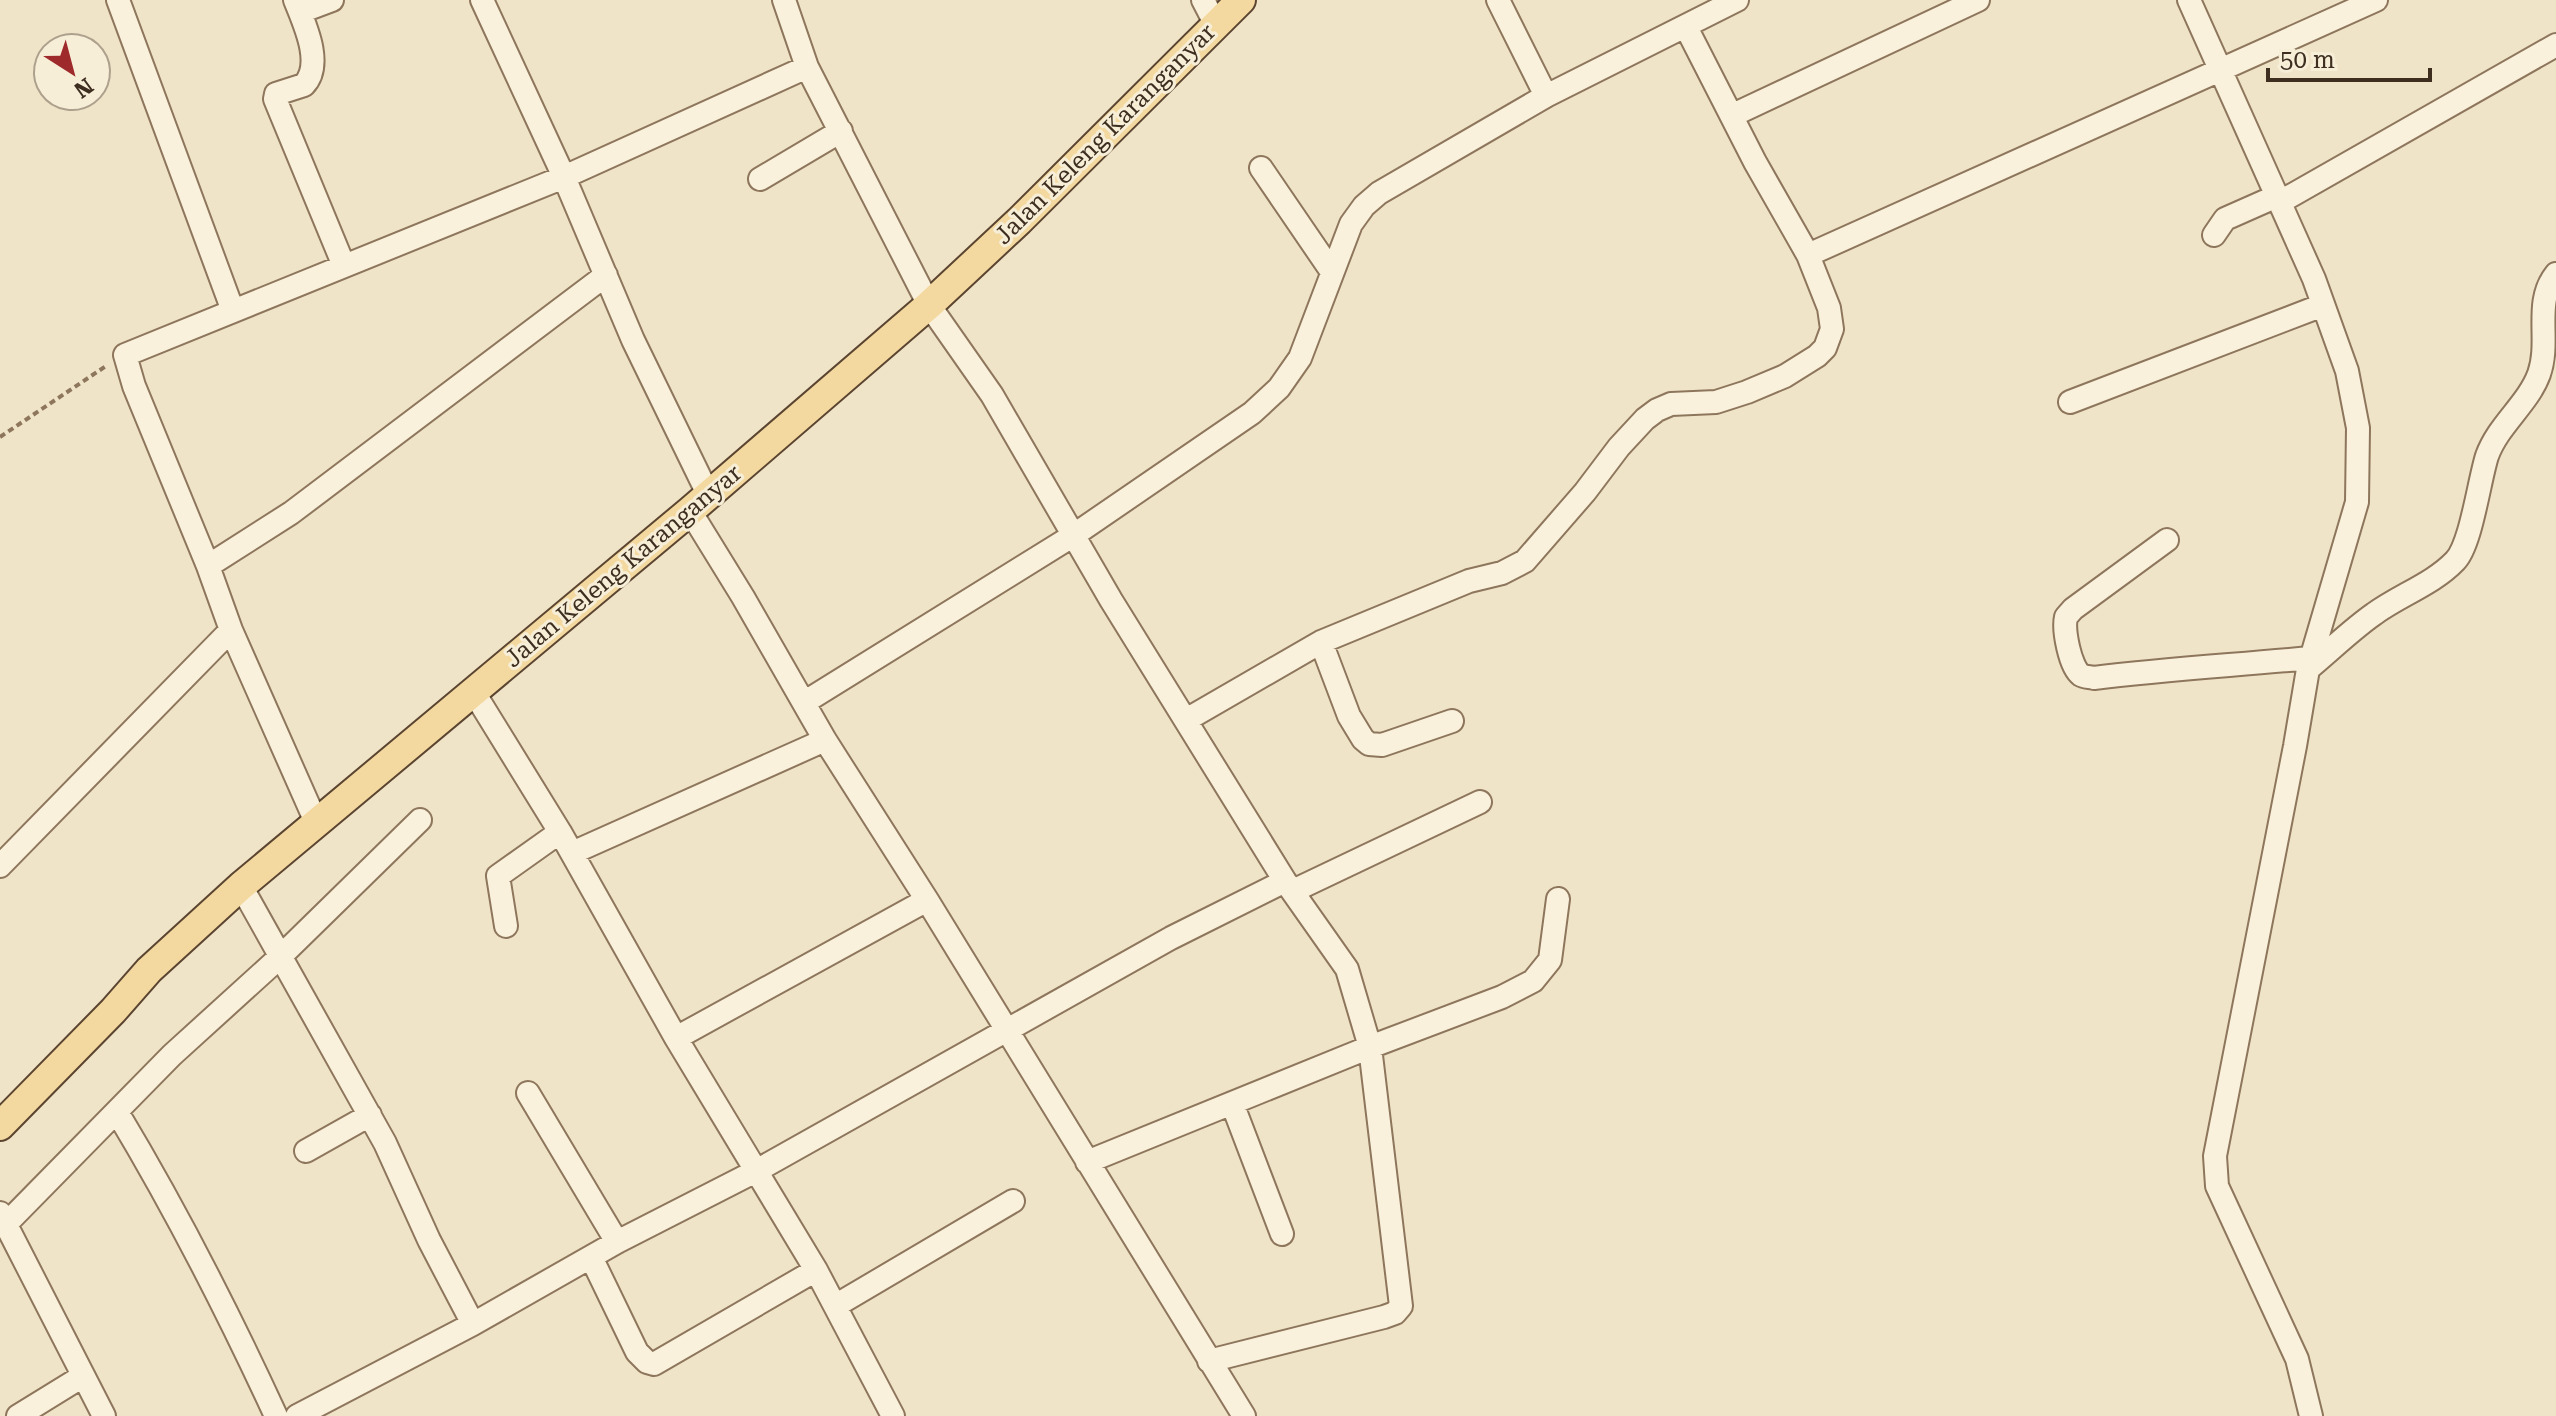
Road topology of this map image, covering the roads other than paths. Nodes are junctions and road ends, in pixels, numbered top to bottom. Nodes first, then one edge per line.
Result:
1 (118, 0) edge
2 (332, 0) edge
3 (482, 0) edge
4 (784, 0) edge
5 (1203, 0) edge
6 (1241, 0) edge
7 (1498, 0) edge
8 (1737, 0) edge
9 (1978, 0) edge
10 (2189, 0) edge
11 (2376, 0) edge
12 (298, 6) edge
13 (1216, 25) junction
14 (1686, 27) junction
15 (2556, 45) edge
16 (807, 67) junction
17 (2219, 71) junction
18 (1546, 96) junction
19 (1733, 115) junction
20 (841, 131) junction
21 (1261, 168) dead end
22 (564, 177) junction
23 (760, 179) dead end
24 (2279, 199) junction
25 (2214, 235) dead end
26 (1808, 255) junction
27 (344, 266) junction
28 (1332, 272) junction
29 (2556, 274) edge
30 (606, 275) junction
31 (929, 305) junction
32 (2323, 305) junction
33 (233, 311) junction
34 (2070, 402) dead end
35 (699, 503) junction
36 (1074, 535) junction
37 (2167, 540) dead end
38 (208, 566) junction
39 (231, 630) junction
40 (1321, 642) junction
41 (2309, 663) junction
42 (473, 691) junction
43 (805, 702) junction
44 (1186, 720) junction
45 (1452, 721) dead end
46 (825, 740) junction
47 (1480, 802) dead end
48 (420, 820) dead end
49 (316, 822) junction
50 (560, 832) junction
51 (572, 853) junction
52 (0, 866) edge
53 (241, 886) junction
54 (1289, 886) junction
55 (1558, 899) dead end
56 (927, 900) junction
57 (506, 926) dead end
58 (281, 956) junction
59 (1006, 1033) junction
60 (676, 1038) junction
61 (1370, 1047) junction
62 (528, 1093) dead end
63 (1232, 1103) junction
64 (117, 1112) junction
65 (370, 1115) junction
66 (0, 1126) edge
67 (306, 1151) dead end
68 (1087, 1162) junction
69 (756, 1171) junction
70 (1013, 1201) dead end
71 (3, 1219) edge
72 (1282, 1234) dead end
73 (617, 1242) junction
74 (591, 1257) junction
75 (816, 1270) junction
76 (835, 1306) junction
77 (473, 1324) junction
78 (1209, 1361) junction
79 (83, 1376) junction
80 (18, 1416) edge
81 (104, 1416) edge
82 (276, 1416) edge
83 (297, 1416) edge
84 (893, 1416) edge
85 (1244, 1416) edge
86 (2311, 1416) edge

1 - 33 street
2 - 12 street
3 - 22 street
4 - 16 street
5 - 13 street
6 - 13 main road, Jalan Keleng Karanganyar
7 - 18 street
8 - 14 street
9 - 19 street
10 - 17 street
11 - 17 street
12 - 27 street
13 - 31 main road, Jalan Keleng Karanganyar
14 - 18 street
14 - 19 street
15 - 24 street
16 - 20 street
16 - 22 street
17 - 24 street
17 - 26 street
18 - 28 street
19 - 26 street
20 - 23 street
20 - 31 street
21 - 28 street
22 - 27 street
22 - 30 street
24 - 25 street
24 - 32 street
26 - 40 street
27 - 33 street
28 - 36 street
29 - 41 street
30 - 35 street
30 - 38 street
31 - 35 main road, Jalan Keleng Karanganyar
31 - 36 street
32 - 34 street
32 - 41 street
33 - 38 street
35 - 42 main road, Jalan Keleng Karanganyar
35 - 43 street
36 - 43 street
36 - 44 street
37 - 41 street
38 - 39 street
39 - 49 street
39 - 52 street
40 - 44 street
40 - 45 street
41 - 86 street
42 - 49 main road, Jalan Keleng Karanganyar
42 - 50 street
43 - 46 street
44 - 54 street
46 - 51 street
46 - 56 street
47 - 54 street
48 - 58 street
49 - 53 main road, Jalan Keleng Karanganyar
50 - 51 street
50 - 57 street
51 - 60 street
53 - 58 street
53 - 66 main road, Jalan Keleng Karanganyar
54 - 59 street
54 - 61 street
55 - 61 street
56 - 59 street
56 - 60 street
58 - 64 street
58 - 65 street
59 - 68 street
59 - 69 street
60 - 69 street
61 - 63 street
61 - 78 street
62 - 73 street
63 - 68 street
63 - 72 street
64 - 71 street
64 - 82 street
65 - 67 street
65 - 77 street
68 - 78 street
69 - 73 street
69 - 75 street
70 - 76 street
71 - 79 street
73 - 74 street
74 - 75 street
74 - 77 street
75 - 76 street
76 - 84 street
77 - 83 street
78 - 85 street
79 - 80 street
79 - 81 street

